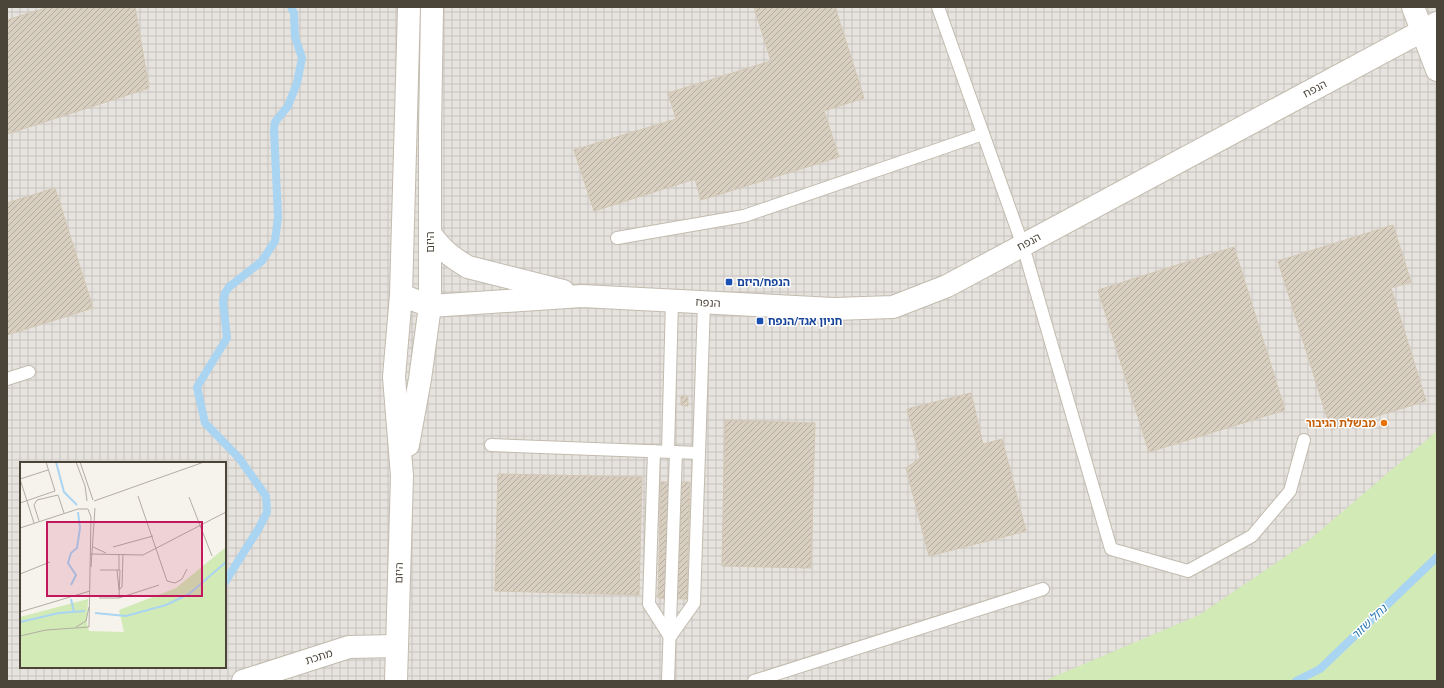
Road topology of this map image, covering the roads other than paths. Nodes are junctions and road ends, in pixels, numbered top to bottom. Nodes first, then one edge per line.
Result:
1 (409, 7) edge
2 (432, 7) edge
3 (938, 7) edge
4 (1413, 7) edge
5 (1430, 27) edge
6 (1437, 70) edge
7 (983, 134) junction
8 (430, 232) junction
9 (617, 238) dead end
10 (1023, 246) junction
11 (401, 295) junction
12 (582, 296) junction
13 (672, 301) junction
14 (704, 303) junction
15 (430, 306) junction
16 (29, 372) dead end
17 (7, 379) edge
18 (1304, 440) dead end
19 (491, 445) dead end
20 (654, 451) junction
21 (672, 452) junction
22 (699, 453) junction
23 (402, 476) junction
24 (1043, 589) dead end
25 (670, 637) junction
26 (396, 646) junction
27 (244, 681) edge
28 (396, 681) edge
29 (668, 681) edge
30 (754, 681) edge

1 - 11 street, היזם
2 - 8 street, היזם
3 - 7 lane
4 - 5 street
5 - 6 street
5 - 10 street, הנפח
7 - 9 lane
7 - 10 lane
8 - 12 street, הנפח
8 - 15 street, היזם
10 - 14 street, הנפח
10 - 18 lane
11 - 15 street, הנפח
11 - 23 street, היזם
12 - 13 street, הנפח
12 - 15 street, הנפח
13 - 14 street, הנפח
13 - 21 lane
14 - 22 lane
15 - 23 street, היזם
16 - 17 lane
19 - 20 lane
20 - 21 lane
20 - 25 lane
21 - 22 lane
21 - 25 lane
22 - 25 lane
23 - 26 street, היזם
24 - 30 lane
25 - 29 lane
26 - 27 street, מתכת
26 - 28 street, היזם

